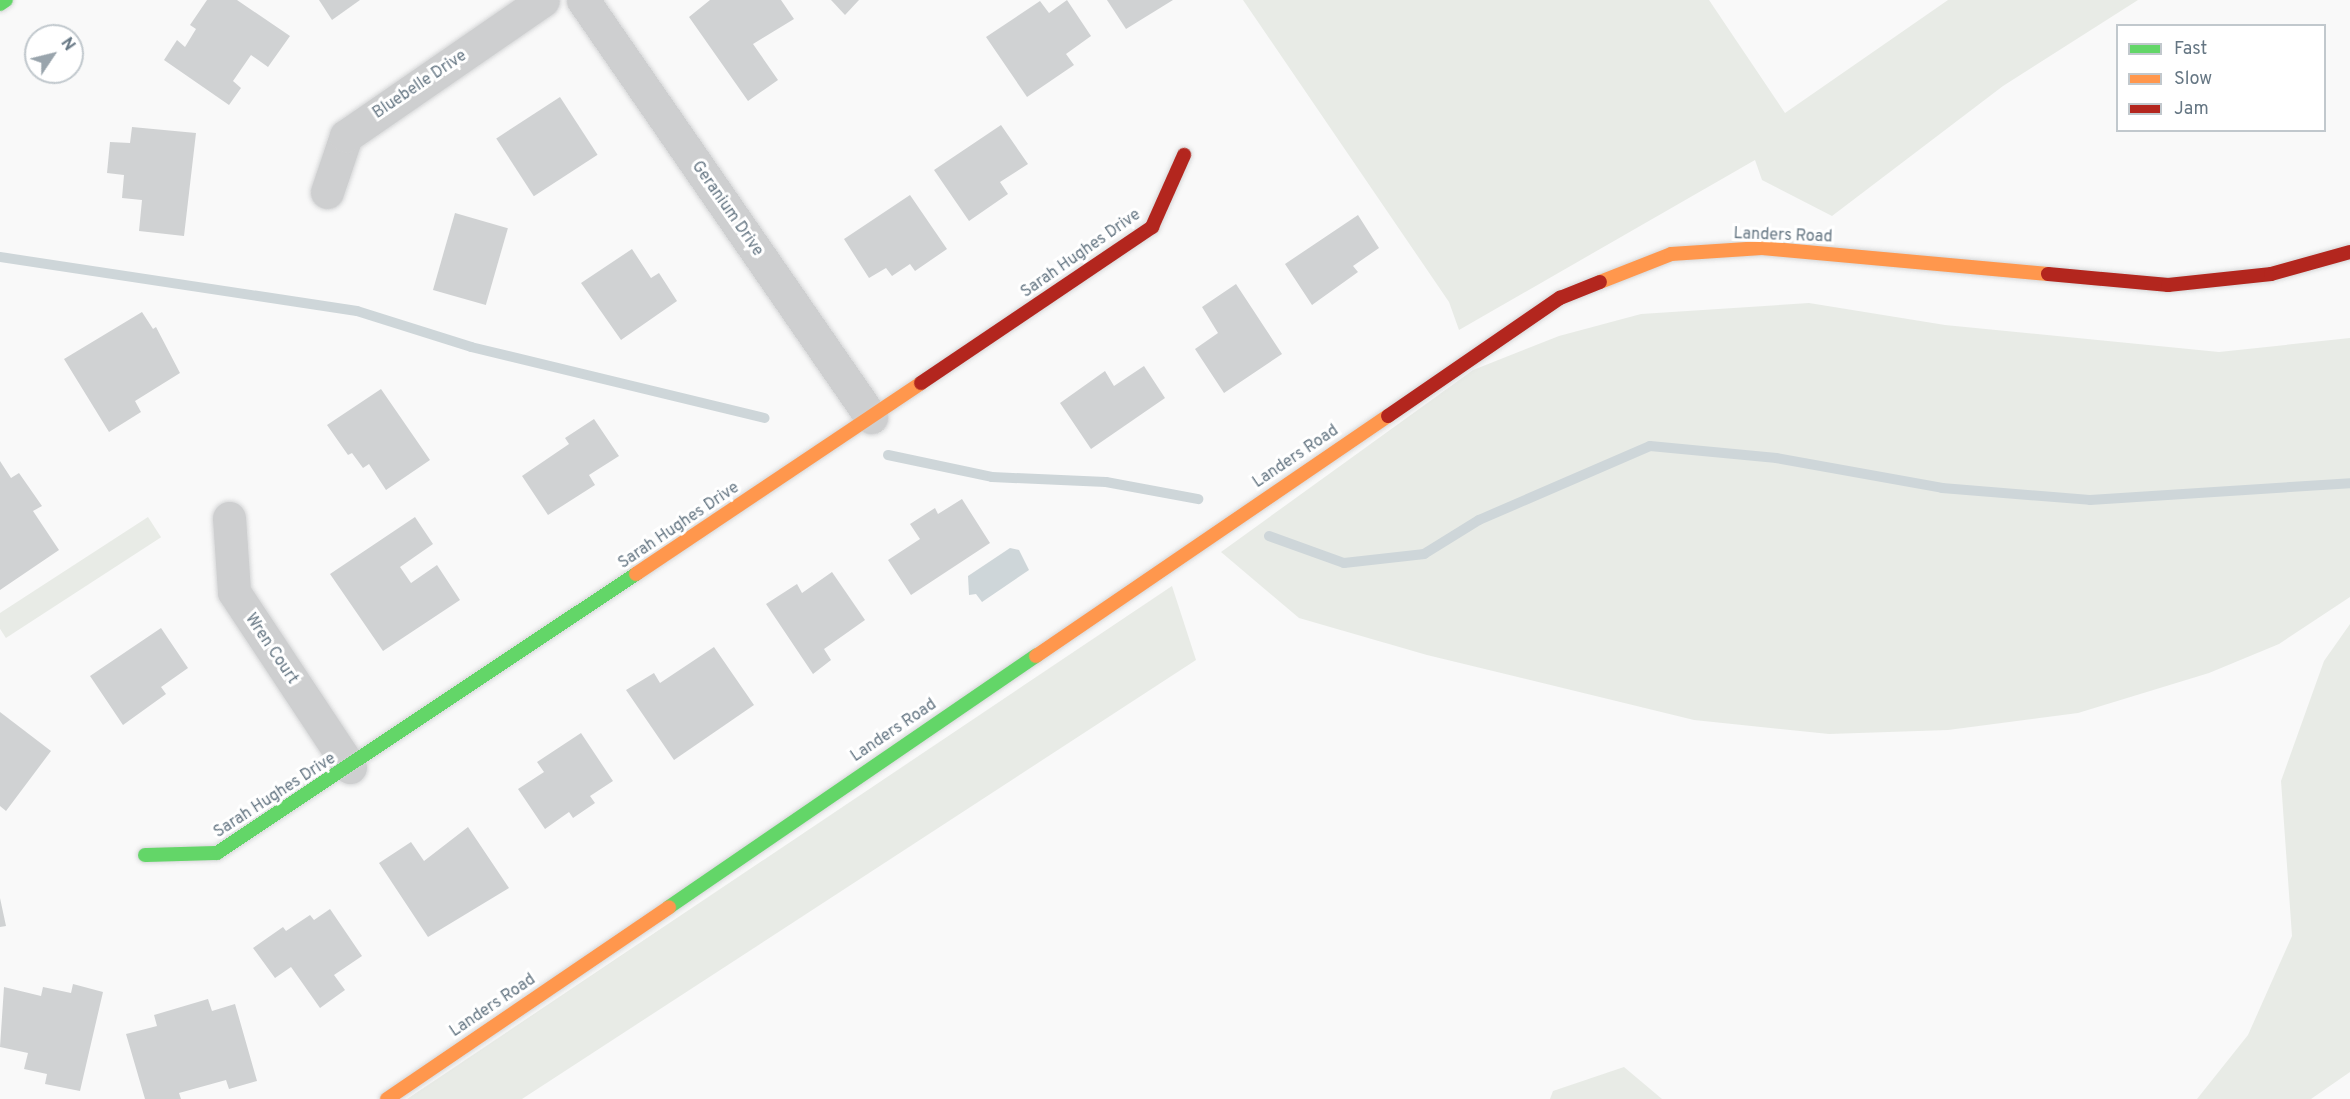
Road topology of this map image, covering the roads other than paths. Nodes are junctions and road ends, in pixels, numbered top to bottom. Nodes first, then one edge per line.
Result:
1 (6, 0) edge
2 (543, 0) edge
3 (583, 0) edge
4 (0, 4) edge
5 (1184, 155) dead end
6 (327, 192) dead end
7 (2350, 252) edge
8 (871, 417) junction
9 (228, 518) dead end
10 (350, 767) junction
11 (145, 855) dead end
12 (387, 1099) edge

1 - 4 street
2 - 6 street, Bluebelle Drive
3 - 8 street, Geranium Drive
5 - 8 street, Sarah Hughes Drive
7 - 12 street, Landers Road
8 - 10 street, Sarah Hughes Drive
9 - 10 street, Wren Court
10 - 11 street, Sarah Hughes Drive

